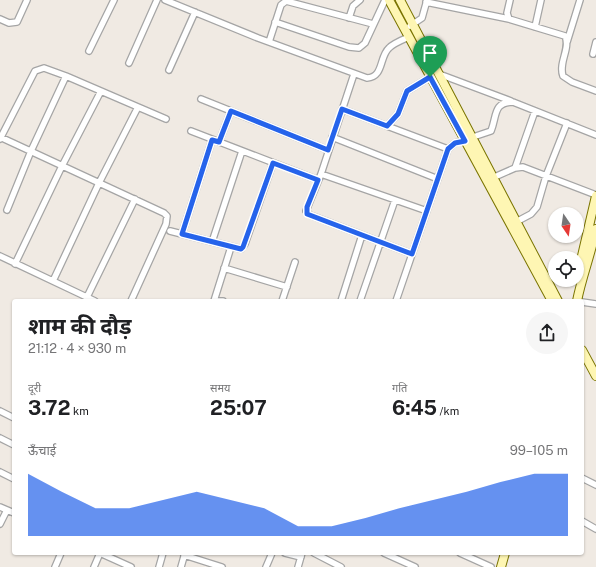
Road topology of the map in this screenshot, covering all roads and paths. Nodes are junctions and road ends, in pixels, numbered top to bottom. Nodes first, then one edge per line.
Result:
1 (27, 0) edge
2 (114, 0) edge
3 (156, 0) edge
4 (165, 0) edge
5 (360, 0) edge
6 (385, 0) edge
7 (389, 0) edge
8 (400, 0) edge
9 (510, 0) edge
10 (541, 0) edge
11 (580, 0) edge
12 (427, 1) edge
13 (195, 12) junction
14 (349, 18) junction
15 (0, 19) edge
16 (509, 20) junction
17 (276, 22) junction
18 (373, 24) junction
19 (412, 24) junction
20 (535, 27) junction
21 (404, 28) junction
22 (409, 37) junction
23 (269, 42) junction
24 (567, 42) junction
25 (596, 42) edge
26 (89, 51) dead end
27 (593, 54) dead end
28 (129, 63) dead end
29 (169, 70) dead end
30 (354, 74) junction
31 (434, 75) junction
32 (66, 76) junction
33 (100, 91) junction
34 (596, 91) edge
35 (201, 99) dead end
36 (513, 102) junction
37 (138, 107) junction
38 (342, 109) junction
39 (231, 111) junction
40 (535, 111) junction
41 (166, 119) dead end
42 (567, 124) junction
43 (387, 126) junction
44 (191, 131) dead end
45 (596, 135) edge
46 (332, 137) junction
47 (0, 138) edge
48 (212, 140) junction
49 (469, 140) junction
50 (219, 142) junction
51 (448, 149) junction
52 (328, 150) junction
53 (31, 151) junction
54 (242, 151) junction
55 (273, 163) junction
56 (62, 166) junction
57 (515, 168) junction
58 (321, 174) junction
59 (546, 176) junction
60 (438, 179) junction
61 (490, 179) junction
62 (318, 180) junction
63 (99, 183) junction
64 (596, 196) edge
65 (135, 199) junction
66 (395, 200) junction
67 (7, 210) dead end
68 (427, 212) junction
69 (514, 223) junction
70 (596, 229) edge
71 (170, 231) dead end
72 (182, 234) junction
73 (362, 235) junction
74 (212, 242) junction
75 (381, 242) junction
76 (231, 247) junction
77 (583, 251) edge
78 (412, 254) junction
79 (0, 256) edge
80 (295, 262) dead end
81 (15, 264) junction
82 (224, 268) junction
83 (584, 273) edge
84 (53, 281) junction
85 (287, 287) junction
86 (580, 287) edge
87 (87, 297) junction
88 (91, 299) edge
89 (132, 299) edge
90 (216, 299) edge
91 (283, 299) edge
92 (342, 299) edge
93 (361, 299) edge
94 (397, 299) edge
95 (551, 299) edge
96 (557, 299) edge
97 (578, 299) edge
98 (584, 302) edge
99 (596, 304) edge
100 (584, 354) edge
101 (596, 376) edge
102 (0, 411) edge
103 (12, 417) edge
104 (0, 438) edge
105 (12, 444) edge
106 (0, 472) edge
107 (12, 478) edge
108 (584, 479) edge
109 (596, 485) edge
110 (0, 507) edge
111 (7, 510) junction
112 (12, 512) edge
113 (584, 522) edge
114 (0, 524) edge
115 (596, 528) edge
116 (60, 555) edge
117 (99, 555) edge
118 (104, 555) edge
119 (162, 555) edge
120 (185, 555) edge
121 (188, 555) edge
122 (271, 555) edge
123 (302, 555) edge
124 (318, 555) edge
125 (388, 555) edge
126 (465, 555) edge
127 (504, 555) edge
128 (338, 566) edge
129 (55, 567) edge
130 (94, 567) edge
131 (131, 567) edge
132 (159, 567) edge
133 (180, 567) edge
134 (222, 567) edge
135 (266, 567) edge
136 (298, 567) edge
137 (415, 567) edge
138 (492, 567) edge
139 (501, 567) edge

1 - 15 street
2 - 26 street
3 - 28 street
4 - 13 street
5 - 14 street
6 - 18 street
7 - 21 street
8 - 19 street
9 - 16 street
10 - 20 street
11 - 24 street
12 - 16 street
12 - 19 street
13 - 23 street
13 - 29 street
14 - 17 street
14 - 18 street
16 - 20 street
17 - 18 street
17 - 23 street
19 - 21 street
19 - 31 street
20 - 24 street
21 - 22 street
22 - 30 street
22 - 31 street
23 - 30 street
24 - 34 street
25 - 27 street
30 - 38 street
31 - 36 street
31 - 43 street
31 - 49 street
32 - 33 street
32 - 47 street
32 - 53 street
33 - 37 street
33 - 56 street
35 - 39 street
36 - 40 street
36 - 49 street
37 - 41 street
37 - 63 street
38 - 43 street
38 - 46 street
39 - 50 street
39 - 52 street
40 - 42 street
40 - 57 street
42 - 45 street
42 - 59 street
43 - 51 street
44 - 48 street
46 - 52 street
46 - 60 street
47 - 53 street
48 - 50 street
48 - 72 street
49 - 51 street
49 - 61 street
50 - 54 street
51 - 60 street
52 - 58 street
53 - 56 street
53 - 67 street
54 - 55 street
54 - 74 street
55 - 62 street
55 - 76 street
56 - 63 street
56 - 81 street
57 - 59 street
57 - 61 street
58 - 62 street
58 - 66 street
59 - 64 street
59 - 69 street
60 - 68 street
61 - 69 street
62 - 73 street
63 - 65 street
63 - 84 street
64 - 77 street
65 - 87 street
65 - 89 street
66 - 68 street
66 - 75 street
68 - 78 street
69 - 95 street
69 - 96 street
70 - 83 street
71 - 72 street
72 - 74 street
73 - 75 street
73 - 92 street
74 - 76 street
75 - 78 street
75 - 93 street
76 - 82 street
78 - 94 street
79 - 81 street
80 - 85 street
81 - 84 street
82 - 85 street
82 - 90 street
84 - 87 street
85 - 91 street
86 - 97 street
87 - 88 street
98 - 99 street
100 - 101 street
102 - 103 street
104 - 105 street
106 - 107 street
108 - 109 street
110 - 111 street
111 - 112 street
111 - 114 street
113 - 115 street
116 - 129 street
117 - 130 street
118 - 131 street
119 - 132 street
120 - 133 street
121 - 134 street
122 - 135 street
123 - 136 street
124 - 128 street
125 - 137 street
126 - 138 street
127 - 139 street

